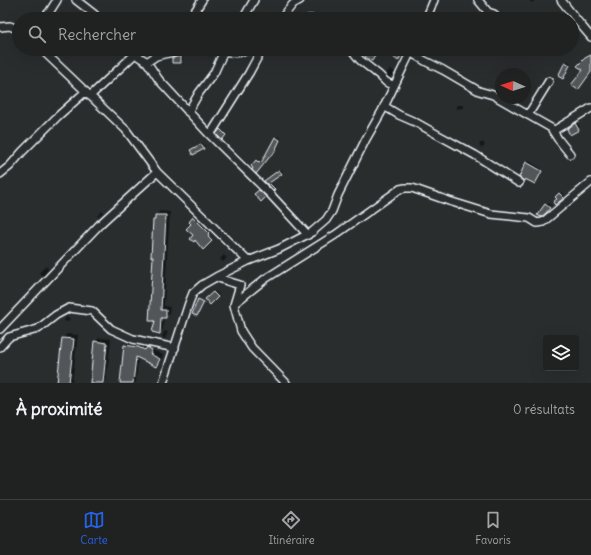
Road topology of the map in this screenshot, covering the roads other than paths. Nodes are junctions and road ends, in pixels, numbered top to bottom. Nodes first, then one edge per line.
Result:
1 (57, 0) edge
2 (202, 0) edge
3 (254, 0) edge
4 (300, 0) edge
5 (434, 0) edge
6 (478, 0) edge
7 (561, 0) edge
8 (77, 1) edge
9 (49, 12) edge
10 (91, 12) edge
11 (194, 12) edge
12 (247, 12) edge
13 (286, 12) edge
14 (429, 12) edge
15 (488, 12) edge
16 (570, 12) edge
17 (579, 23) edge
18 (0, 27) edge
19 (12, 27) edge
20 (591, 37) edge
21 (48, 56) edge
22 (133, 56) edge
23 (138, 56) edge
24 (156, 56) edge
25 (222, 56) edge
26 (258, 56) edge
27 (357, 56) edge
28 (409, 56) edge
29 (418, 56) edge
30 (147, 62) junction
31 (549, 81) dead end
32 (394, 86) junction
33 (88, 94) junction
34 (384, 106) junction
35 (591, 108) edge
36 (188, 112) junction
37 (528, 115) junction
38 (553, 131) junction
39 (210, 135) junction
40 (570, 154) dead end
41 (157, 172) junction
42 (0, 174) edge
43 (591, 182) edge
44 (519, 183) dead end
45 (308, 235) junction
46 (248, 261) junction
47 (216, 276) junction
48 (235, 303) junction
49 (0, 329) edge
50 (0, 346) edge
51 (175, 348) junction
52 (163, 383) edge
53 (286, 383) edge

1 - 9 street
2 - 11 street
3 - 12 street
4 - 13 street
5 - 14 street
6 - 15 street
7 - 16 street
8 - 10 street
17 - 20 street
18 - 19 street
21 - 33 street
22 - 33 street
23 - 30 street
24 - 30 street
25 - 36 street
26 - 39 street
27 - 32 street
28 - 32 street
29 - 37 street
30 - 36 street
31 - 37 street
32 - 34 street
33 - 41 street
33 - 42 street
34 - 44 street
34 - 45 street
35 - 38 street
36 - 39 street
37 - 38 street
38 - 40 street
39 - 45 street
41 - 46 street
41 - 49 street
43 - 48 street
45 - 46 street
46 - 47 street
47 - 48 street
47 - 51 street
48 - 53 street
50 - 51 street
51 - 52 street

